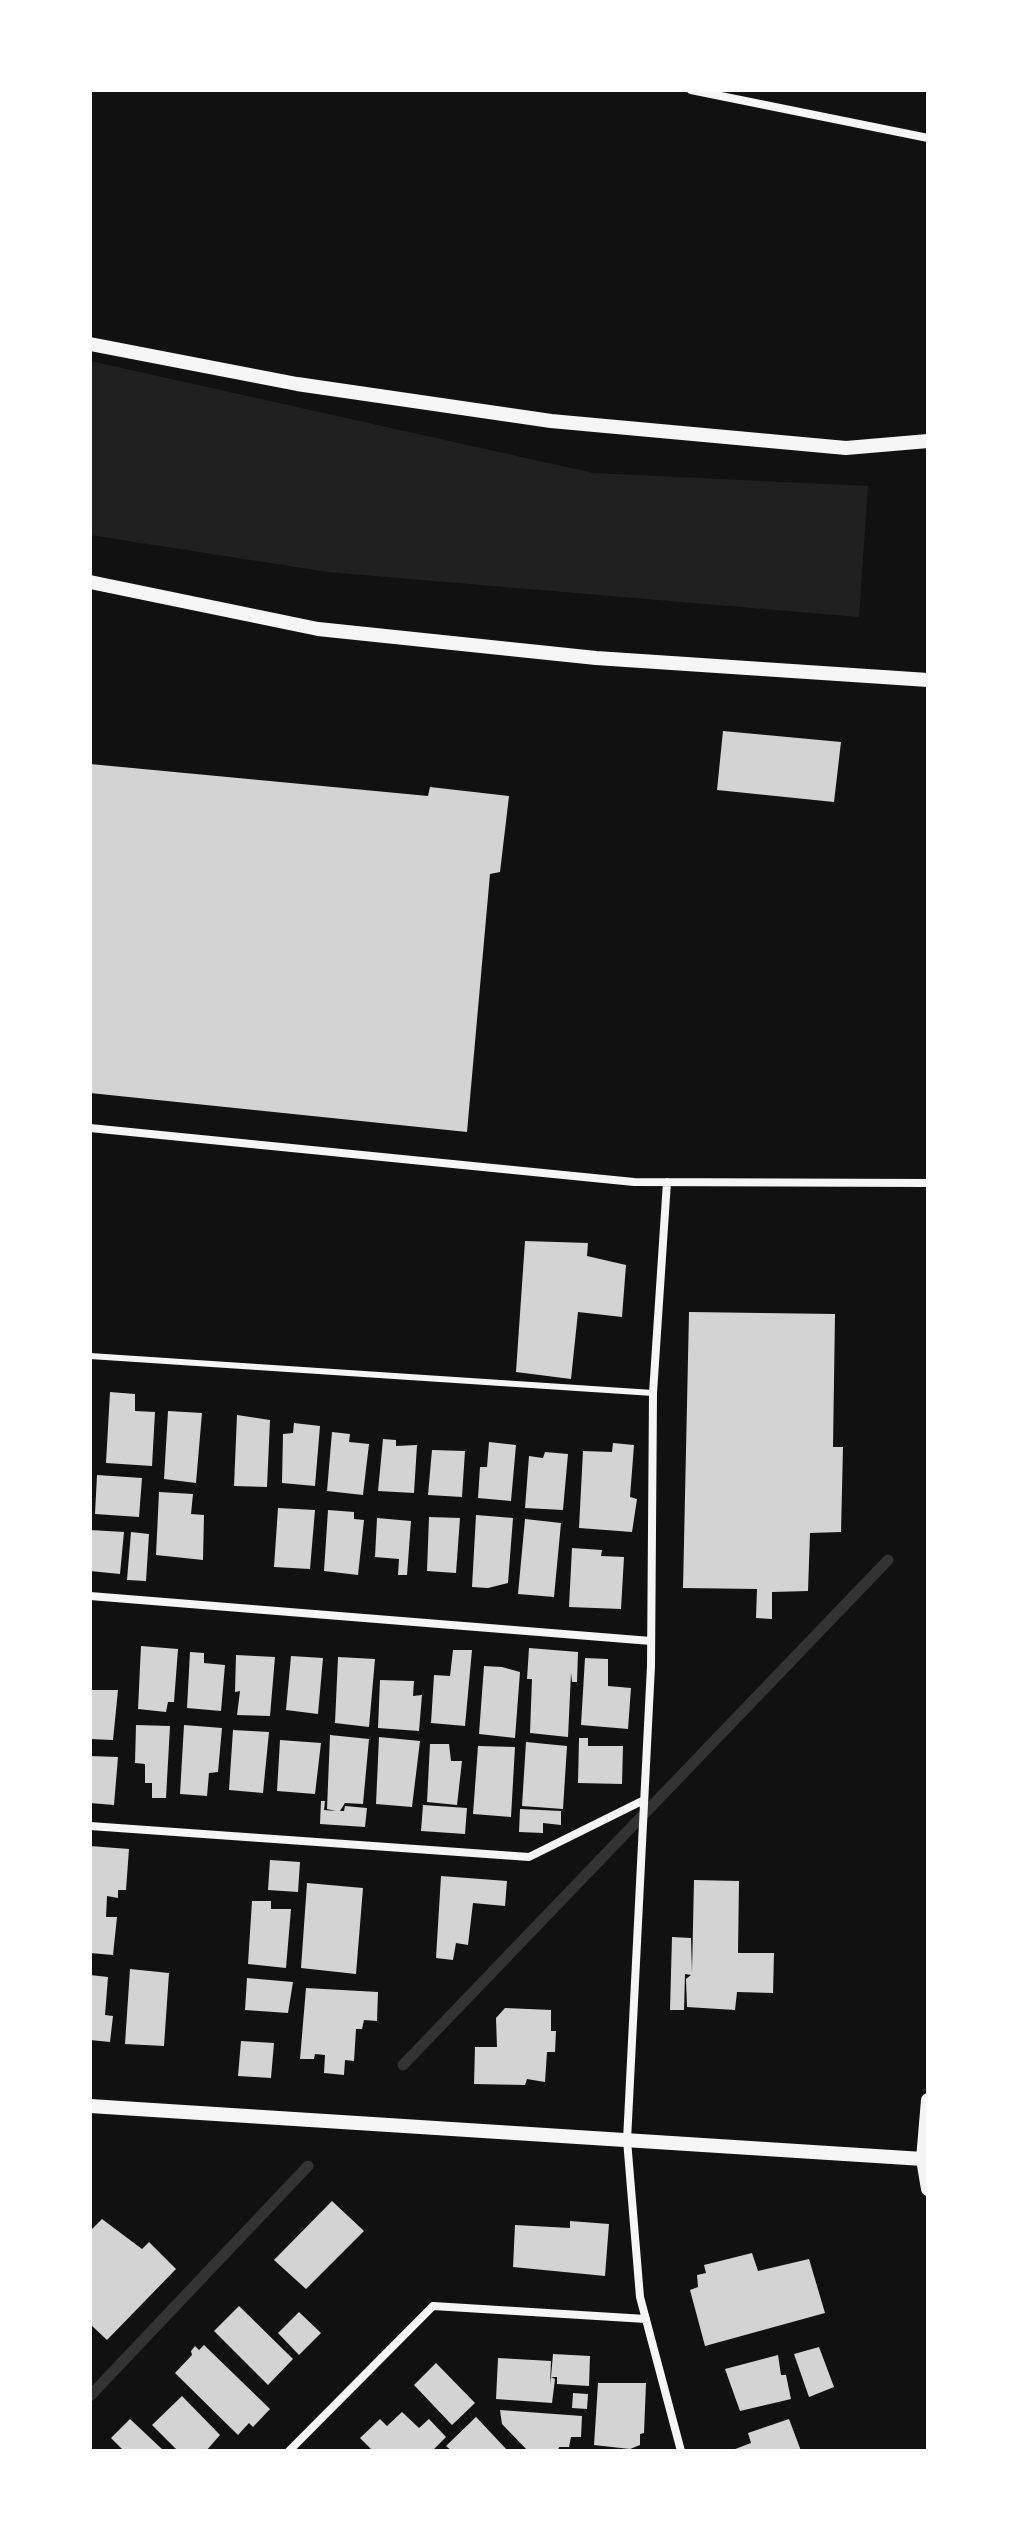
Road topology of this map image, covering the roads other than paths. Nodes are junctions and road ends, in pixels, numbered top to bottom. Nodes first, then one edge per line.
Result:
1 (691, 90) edge
2 (928, 138) edge
3 (90, 344) edge
4 (928, 441) edge
5 (90, 582) edge
6 (928, 680) edge
7 (90, 1128) edge
8 (667, 1182) junction
9 (928, 1183) edge
10 (90, 1356) edge
11 (653, 1393) junction
12 (90, 1596) edge
13 (651, 1641) junction
14 (644, 1800) junction
15 (90, 1826) edge
16 (928, 2100) edge
17 (90, 2106) edge
18 (627, 2140) junction
19 (926, 2159) edge
20 (928, 2189) edge
21 (646, 2319) junction
22 (289, 2451) edge
23 (681, 2451) edge

1 - 2 street
3 - 4 street
5 - 6 street
7 - 8 street
8 - 9 street
8 - 11 street
10 - 11 lane
11 - 13 street
12 - 13 street
13 - 14 street
14 - 15 street
14 - 18 street
16 - 19 street
17 - 18 street
18 - 19 street
18 - 21 street
19 - 20 street
21 - 22 street
21 - 23 street

